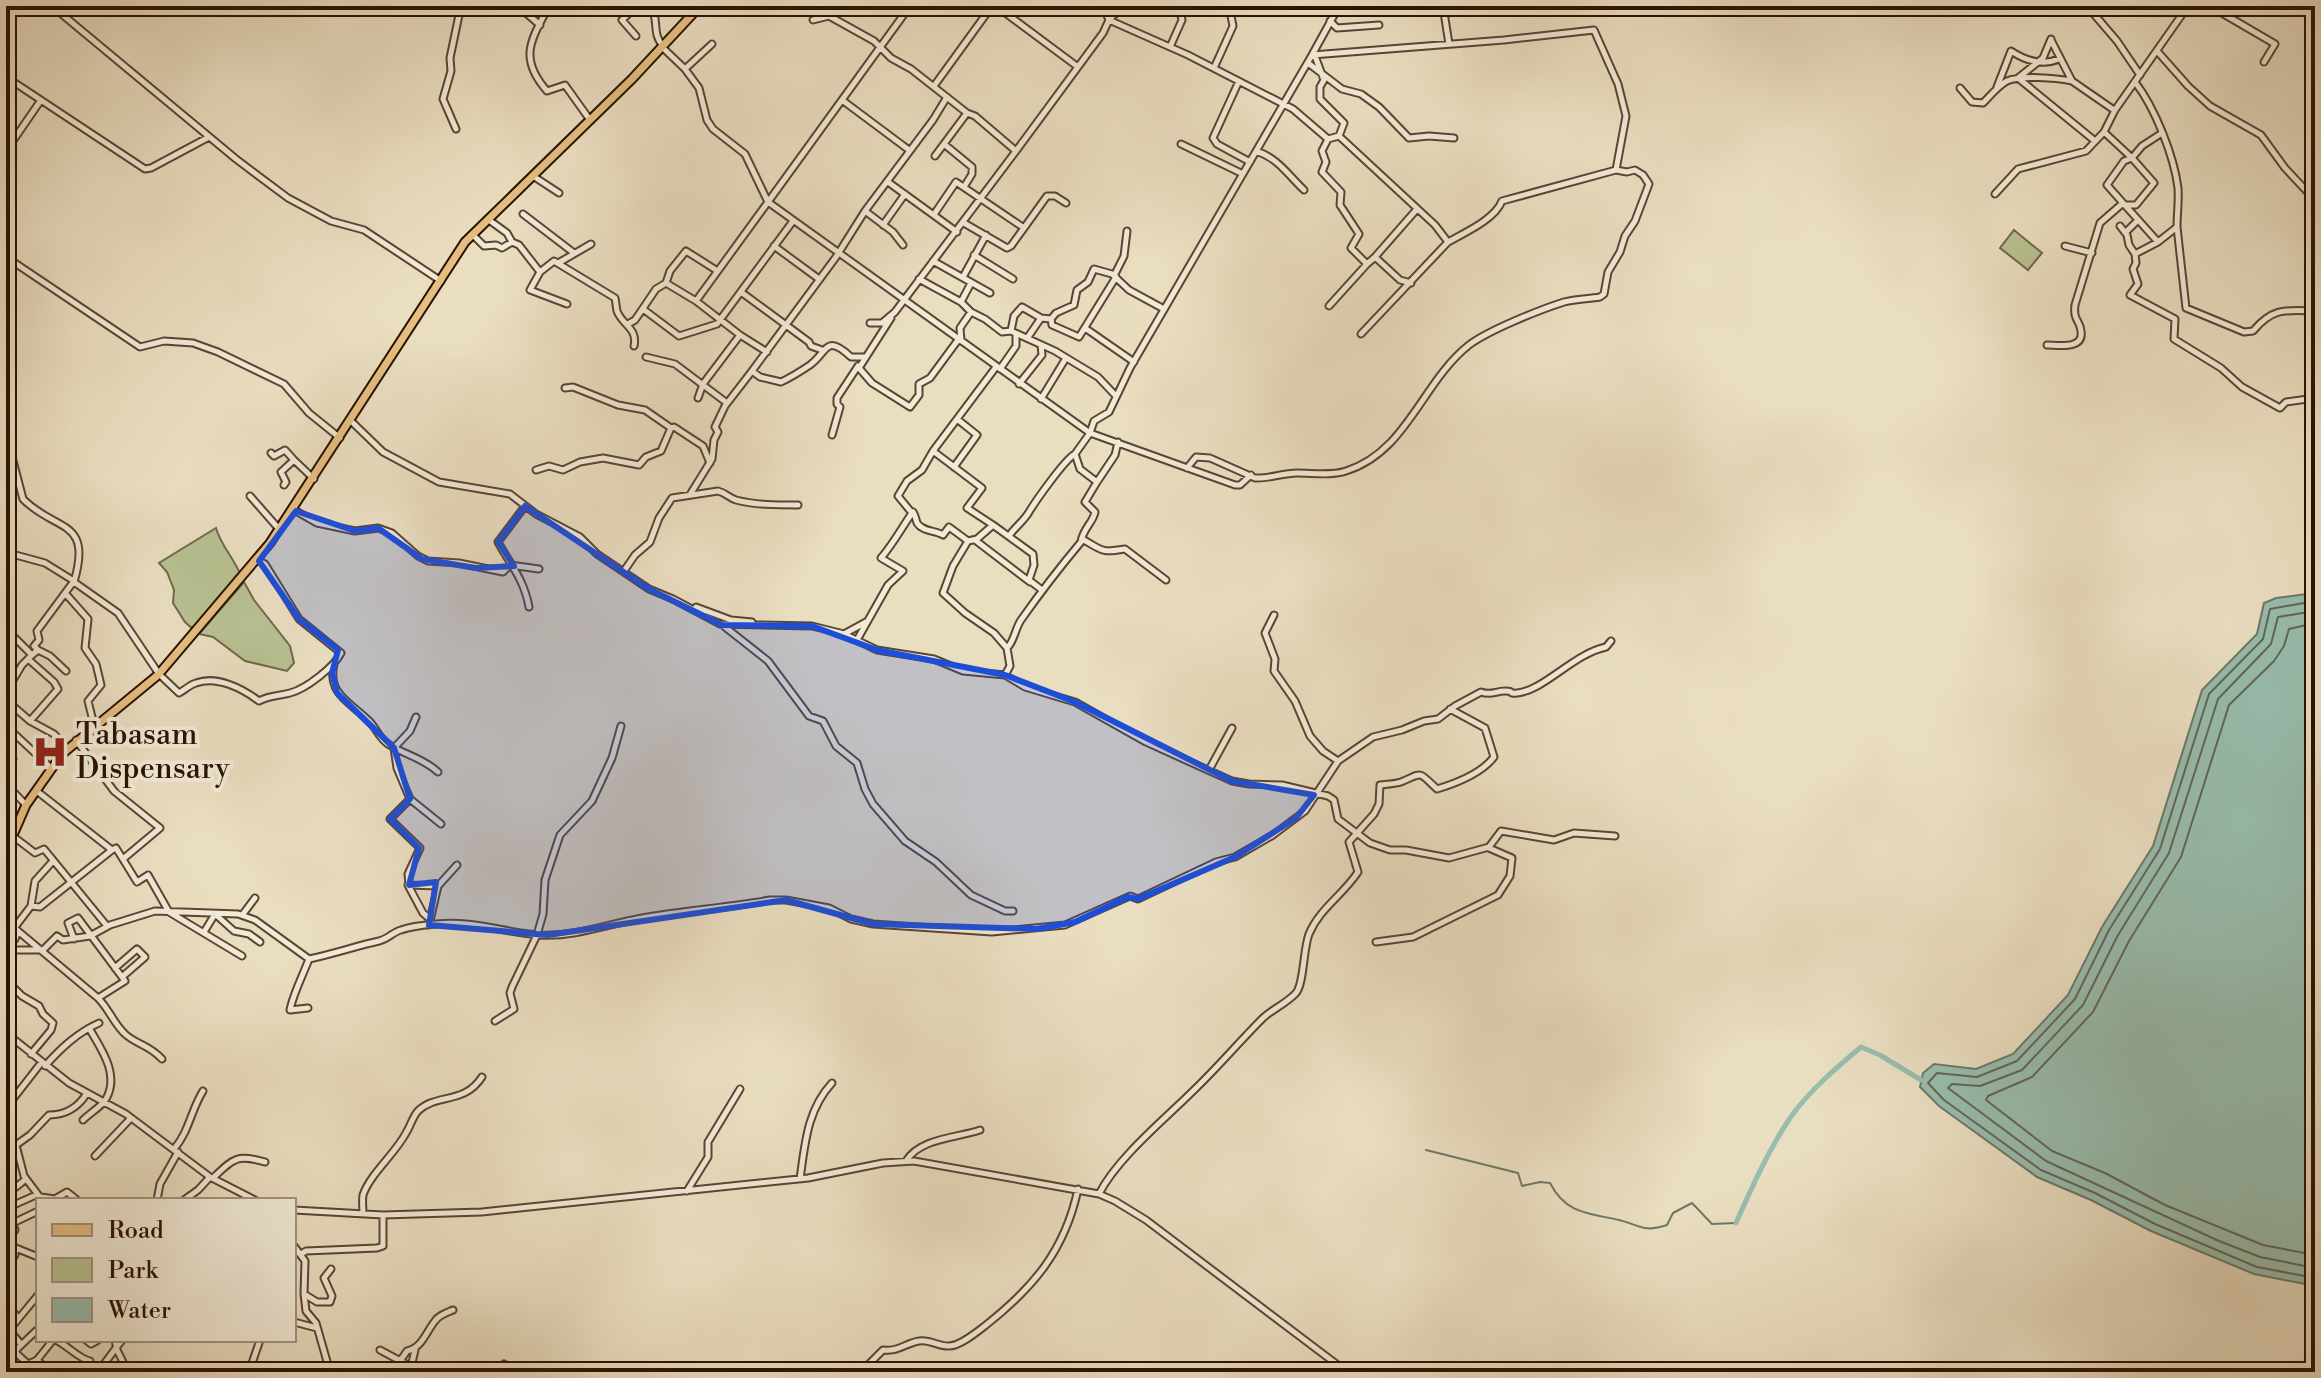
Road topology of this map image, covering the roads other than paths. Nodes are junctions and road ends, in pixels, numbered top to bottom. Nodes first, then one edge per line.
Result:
1 (52, 6) edge
2 (457, 6) edge
3 (492, 6) edge
4 (549, 6) edge
5 (615, 6) edge
6 (637, 6) edge
7 (650, 6) edge
8 (700, 6) edge
9 (910, 6) edge
10 (994, 6) edge
11 (1103, 6) edge
12 (1125, 6) edge
13 (1229, 6) edge
14 (1339, 6) edge
15 (1443, 6) edge
16 (2087, 6) edge
17 (2188, 6) edge
18 (2210, 6) edge
19 (2288, 6) edge
20 (1181, 7) edge
21 (2298, 12) dead end
22 (626, 15) junction
23 (813, 20) dead end
24 (1109, 20) junction
25 (1330, 21) junction
26 (540, 25) junction
27 (1379, 25) dead end
28 (636, 36) dead end
29 (712, 44) dead end
30 (1449, 44) junction
31 (881, 46) junction
32 (662, 47) junction
33 (1170, 47) junction
34 (2157, 51) junction
35 (1313, 55) junction
36 (2059, 59) junction
37 (2037, 62) junction
38 (2264, 62) dead end
39 (1308, 63) junction
40 (1078, 67) junction
41 (1213, 68) junction
42 (685, 69) junction
43 (1319, 72) junction
44 (2140, 75) junction
45 (6, 77) edge
46 (2018, 78) junction
47 (1239, 81) junction
48 (2072, 81) junction
49 (2135, 82) junction
50 (934, 86) junction
51 (1997, 87) dead end
52 (1960, 88) dead end
53 (947, 97) junction
54 (41, 100) junction
55 (842, 100) junction
56 (1284, 104) junction
57 (2115, 110) junction
58 (967, 113) junction
59 (591, 120) junction
60 (456, 129) dead end
61 (2104, 132) junction
62 (2162, 133) junction
63 (1339, 136) junction
64 (209, 137) junction
65 (1454, 138) dead end
66 (1328, 139) junction
67 (2095, 141) junction
68 (944, 144) junction
69 (1181, 144) dead end
70 (909, 150) junction
71 (6, 151) edge
72 (1016, 151) junction
73 (1256, 151) junction
74 (935, 156) dead end
75 (2132, 158) junction
76 (1250, 162) junction
77 (1616, 170) junction
78 (1243, 174) junction
79 (533, 176) junction
80 (888, 182) junction
81 (2315, 182) edge
82 (964, 187) junction
83 (2304, 187) junction
84 (1304, 190) dead end
85 (559, 193) dead end
86 (905, 194) junction
87 (1995, 194) dead end
88 (2315, 200) edge
89 (980, 201) junction
90 (768, 202) junction
91 (1066, 203) dead end
92 (2124, 204) junction
93 (1417, 209) junction
94 (865, 211) junction
95 (935, 213) junction
96 (523, 214) dead end
97 (489, 220) junction
98 (2138, 220) junction
99 (793, 221) junction
100 (964, 223) junction
101 (883, 225) junction
102 (2120, 226) dead end
103 (2177, 227) junction
104 (1024, 228) junction
105 (1127, 231) dead end
106 (957, 232) junction
107 (2126, 232) junction
108 (475, 234) junction
109 (986, 235) junction
110 (512, 242) junction
111 (1448, 242) junction
112 (2158, 242) junction
113 (591, 244) dead end
114 (903, 245) dead end
115 (774, 246) junction
116 (2065, 246) dead end
117 (838, 252) junction
118 (574, 253) junction
119 (2092, 253) junction
120 (2135, 254) junction
121 (974, 255) junction
122 (6, 257) edge
123 (1375, 257) junction
124 (933, 261) junction
125 (559, 262) junction
126 (1367, 264) junction
127 (716, 270) junction
128 (540, 272) junction
129 (1115, 276) junction
130 (963, 277) junction
131 (819, 279) junction
132 (919, 279) junction
133 (1013, 279) dead end
134 (441, 281) junction
135 (666, 283) junction
136 (971, 283) junction
137 (1411, 283) junction
138 (741, 292) junction
139 (990, 293) dead end
140 (696, 301) junction
141 (903, 301) junction
142 (961, 302) junction
143 (567, 304) dead end
144 (1329, 306) dead end
145 (643, 309) junction
146 (1164, 309) junction
147 (2315, 311) edge
148 (895, 312) junction
149 (971, 312) junction
150 (1041, 318) junction
151 (722, 319) junction
152 (1051, 319) junction
153 (870, 323) dead end
154 (628, 324) junction
155 (787, 326) junction
156 (1085, 328) junction
157 (1013, 333) junction
158 (1361, 334) dead end
159 (740, 335) junction
160 (1028, 337) junction
161 (959, 341) junction
162 (1041, 345) junction
163 (2047, 345) dead end
164 (634, 346) dead end
165 (822, 350) junction
166 (767, 352) junction
167 (646, 357) dead end
168 (865, 357) junction
169 (1066, 358) junction
170 (1134, 362) junction
171 (859, 365) junction
172 (998, 368) junction
173 (752, 371) junction
174 (703, 384) junction
175 (1019, 384) junction
176 (565, 388) dead end
177 (1115, 395) junction
178 (698, 398) dead end
179 (2315, 398) edge
180 (1041, 399) junction
181 (727, 403) junction
182 (957, 419) junction
183 (352, 422) junction
184 (671, 428) junction
185 (1090, 433) junction
186 (6, 434) edge
187 (832, 435) dead end
188 (340, 438) junction
189 (1118, 442) junction
190 (933, 451) junction
191 (271, 453) dead end
192 (1075, 454) junction
193 (294, 460) junction
194 (710, 463) junction
195 (954, 467) junction
196 (1187, 468) junction
197 (536, 470) dead end
198 (1251, 475) junction
199 (314, 479) junction
200 (1097, 482) junction
201 (284, 485) dead end
202 (691, 493) junction
203 (250, 496) dead end
204 (798, 505) dead end
205 (525, 506) junction
206 (296, 511) junction
207 (912, 512) junction
208 (993, 525) junction
209 (279, 529) junction
210 (1009, 536) junction
211 (1082, 539) junction
212 (972, 540) junction
213 (6, 548) edge
214 (12, 554) junction
215 (259, 561) junction
216 (6, 563) edge
217 (514, 564) junction
218 (539, 569) dead end
219 (624, 571) junction
220 (244, 576) junction
221 (1166, 580) dead end
222 (74, 581) junction
223 (1030, 582) junction
224 (1042, 590) junction
225 (65, 593) junction
226 (678, 601) junction
227 (6, 606) edge
228 (529, 607) dead end
229 (1274, 615) dead end
230 (6, 617) edge
231 (867, 622) junction
232 (769, 624) junction
233 (724, 625) junction
234 (6, 629) edge
235 (844, 634) junction
236 (857, 640) junction
237 (1611, 641) dead end
238 (1007, 648) junction
239 (38, 650) junction
240 (30, 657) junction
241 (334, 664) junction
242 (66, 671) dead end
243 (160, 675) junction
244 (1005, 675) junction
245 (6, 692) edge
246 (6, 700) edge
247 (1450, 709) junction
248 (416, 717) dead end
249 (30, 721) junction
250 (94, 725) junction
251 (6, 726) edge
252 (621, 726) dead end
253 (1232, 728) dead end
254 (77, 741) junction
255 (67, 748) junction
256 (394, 748) junction
257 (6, 752) edge
258 (1338, 761) junction
259 (6, 766) edge
260 (51, 768) junction
261 (1209, 770) junction
262 (438, 772) dead end
263 (6, 784) edge
264 (38, 792) junction
265 (1314, 795) junction
266 (410, 799) junction
267 (26, 805) junction
268 (6, 817) edge
269 (441, 824) dead end
270 (16, 825) junction
271 (1356, 834) junction
272 (1615, 836) dead end
273 (14, 837) junction
274 (1489, 847) junction
275 (112, 850) junction
276 (6, 851) edge
277 (123, 859) junction
278 (6, 861) edge
279 (53, 861) junction
280 (457, 865) dead end
281 (71, 882) junction
282 (409, 885) junction
283 (438, 886) junction
284 (255, 898) dead end
285 (31, 906) junction
286 (169, 910) junction
287 (1013, 911) dead end
288 (192, 912) junction
289 (215, 914) junction
290 (242, 915) junction
291 (6, 921) edge
292 (186, 922) junction
293 (429, 922) junction
294 (107, 926) junction
295 (16, 929) junction
296 (204, 932) junction
297 (537, 935) junction
298 (90, 936) junction
299 (74, 939) junction
300 (260, 942) dead end
301 (1376, 942) dead end
302 (43, 950) junction
303 (242, 956) dead end
304 (309, 959) junction
305 (115, 968) junction
306 (122, 977) junction
307 (6, 980) edge
308 (98, 998) junction
309 (308, 1008) dead end
310 (495, 1021) dead end
311 (99, 1023) dead end
312 (89, 1028) junction
313 (6, 1033) edge
314 (31, 1054) junction
315 (162, 1059) dead end
316 (43, 1064) junction
317 (482, 1077) dead end
318 (832, 1083) dead end
319 (740, 1089) dead end
320 (203, 1091) dead end
321 (87, 1093) junction
322 (105, 1101) junction
323 (6, 1108) edge
324 (131, 1118) junction
325 (83, 1120) dead end
326 (980, 1130) dead end
327 (6, 1132) edge
328 (16, 1145) junction
329 (176, 1151) junction
330 (95, 1156) dead end
331 (906, 1161) junction
332 (265, 1162) dead end
333 (212, 1177) junction
334 (26, 1179) junction
335 (800, 1179) junction
336 (1078, 1189) junction
337 (687, 1191) junction
338 (1099, 1194) junction
339 (6, 1195) edge
340 (39, 1197) edge
341 (57, 1198) edge
342 (74, 1198) edge
343 (157, 1198) edge
344 (187, 1198) edge
345 (251, 1198) edge
346 (6, 1207) edge
347 (296, 1210) edge
348 (36, 1212) edge
349 (363, 1214) junction
350 (383, 1215) junction
351 (13, 1223) junction
352 (6, 1241) edge
353 (15, 1249) junction
354 (298, 1253) edge
355 (36, 1256) edge
356 (6, 1267) edge
357 (331, 1269) dead end
358 (304, 1294) junction
359 (36, 1297) edge
360 (6, 1303) edge
361 (453, 1310) dead end
362 (18, 1318) junction
363 (296, 1323) edge
364 (317, 1328) junction
365 (36, 1331) edge
366 (8, 1332) edge
367 (52, 1342) edge
368 (60, 1342) edge
369 (115, 1342) edge
370 (121, 1342) edge
371 (259, 1342) edge
372 (21, 1344) junction
373 (117, 1350) junction
374 (380, 1350) dead end
375 (415, 1350) junction
376 (37, 1360) junction
377 (90, 1361) dead end
378 (400, 1361) junction
379 (28, 1364) junction
380 (411, 1367) junction
381 (328, 1371) edge
382 (24, 1372) edge
383 (50, 1372) edge
384 (98, 1372) edge
385 (128, 1372) edge
386 (249, 1372) edge
387 (421, 1372) edge
388 (497, 1372) edge
389 (518, 1372) edge
390 (861, 1372) edge
391 (1347, 1372) edge

1 - 64 street
2 - 60 street
3 - 26 street
4 - 26 street
5 - 22 street
6 - 22 street
7 - 32 street
8 - 32 main road
9 - 31 street
10 - 40 street
10 - 50 street
11 - 24 street
12 - 24 street
13 - 41 street
14 - 25 street
15 - 30 street
16 - 44 street
17 - 34 street
18 - 38 street
19 - 21 street
20 - 33 street
22 - 28 street
23 - 31 street
24 - 33 street
24 - 40 street
25 - 27 street
25 - 35 street
26 - 59 street
29 - 42 street
30 - 35 street
30 - 77 street
31 - 50 street
31 - 55 street
32 - 42 street
32 - 59 main road
33 - 41 street
34 - 44 street
34 - 83 street
35 - 39 street
35 - 43 street
36 - 37 street
36 - 37 street
36 - 48 street
37 - 46 street
37 - 51 street
39 - 43 street
39 - 56 street
40 - 72 street
41 - 47 street
42 - 90 street
43 - 63 street
43 - 65 street
44 - 49 street
45 - 54 street
46 - 48 street
46 - 52 street
46 - 67 street
47 - 56 street
47 - 76 street
48 - 57 street
49 - 57 street
49 - 62 street
50 - 53 street
53 - 58 street
53 - 70 street
54 - 64 street
54 - 71 street
55 - 70 street
55 - 90 street
56 - 66 street
56 - 73 street
57 - 61 street
58 - 68 street
58 - 72 street
59 - 79 main road
61 - 67 street
61 - 75 street
62 - 75 street
62 - 103 street
63 - 66 street
63 - 93 street
64 - 134 street
66 - 126 street
67 - 87 street
68 - 74 street
68 - 82 street
69 - 78 street
70 - 80 street
72 - 89 street
73 - 76 street
73 - 84 street
75 - 92 street
75 - 92 street
76 - 78 street
77 - 111 street
77 - 198 street
78 - 146 street
79 - 85 street
79 - 97 main road
80 - 86 street
80 - 94 street
81 - 83 street
82 - 89 street
82 - 95 street
83 - 88 street
86 - 95 street
86 - 101 street
89 - 100 street
89 - 104 street
90 - 99 street
90 - 127 street
91 - 104 street
92 - 98 street
92 - 119 street
93 - 111 street
93 - 123 street
94 - 101 street
94 - 117 street
95 - 106 street
96 - 118 street
97 - 108 main road
97 - 110 street
98 - 107 street
98 - 112 street
99 - 115 street
99 - 117 street
100 - 106 street
100 - 109 street
101 - 114 street
102 - 107 street
103 - 112 street
103 - 147 street
104 - 109 street
105 - 129 street
106 - 124 street
107 - 120 street
108 - 110 street
108 - 134 main road
109 - 121 street
110 - 128 street
111 - 137 street
112 - 120 street
113 - 118 street
115 - 131 street
115 - 138 street
116 - 119 street
117 - 131 street
117 - 141 street
118 - 125 street
119 - 163 street
120 - 179 street
121 - 130 street
121 - 133 street
122 - 188 street
123 - 126 street
123 - 137 street
124 - 130 street
124 - 132 street
125 - 128 street
125 - 154 street
126 - 144 street
127 - 135 street
127 - 140 street
128 - 143 street
129 - 146 street
129 - 152 street
129 - 156 street
130 - 136 street
131 - 155 street
132 - 141 street
132 - 142 street
134 - 183 main road
135 - 140 street
135 - 145 street
136 - 139 street
136 - 142 street
137 - 158 street
138 - 151 street
138 - 155 street
140 - 151 street
141 - 148 street
141 - 161 street
142 - 149 street
145 - 151 street
145 - 154 street
146 - 170 street
148 - 153 street
148 - 168 street
149 - 157 street
149 - 161 street
150 - 152 street
150 - 157 street
150 - 160 street
151 - 159 street
152 - 156 street
154 - 164 street
155 - 165 street
155 - 166 street
156 - 170 street
157 - 160 street
157 - 172 street
159 - 166 street
159 - 174 street
160 - 162 street
161 - 171 street
161 - 172 street
162 - 169 street
162 - 175 street
165 - 168 street
165 - 173 street
166 - 173 street
167 - 174 street
168 - 171 street
169 - 177 street
169 - 180 street
170 - 177 street
171 - 187 street
172 - 175 street
172 - 182 street
173 - 181 street
174 - 178 street
174 - 181 street
175 - 180 street
176 - 184 street
177 - 185 street
180 - 185 street
181 - 194 street
182 - 190 street
182 - 195 street
183 - 188 main road
183 - 205 street
183 - 206 main road
184 - 194 street
184 - 197 street
185 - 189 street
185 - 192 street
186 - 222 street
188 - 199 main road
189 - 196 street
189 - 200 street
190 - 195 street
190 - 207 street
191 - 193 street
192 - 200 street
192 - 210 street
193 - 199 street
193 - 201 street
194 - 202 street
195 - 208 street
196 - 198 street
196 - 198 street
199 - 209 main road
200 - 211 street
202 - 204 street
202 - 219 street
203 - 209 street
205 - 217 street
205 - 219 street
206 - 215 main road
206 - 217 street
207 - 212 street
207 - 231 street
208 - 210 street
208 - 212 street
209 - 220 main road
210 - 223 street
211 - 221 street
211 - 224 street
212 - 223 street
212 - 238 street
213 - 214 street
214 - 216 street
214 - 222 street
215 - 220 main road
215 - 241 street
217 - 218 street
217 - 228 street
219 - 226 street
220 - 243 main road
222 - 225 street
222 - 243 street
223 - 224 street
224 - 238 street
225 - 239 street
225 - 250 street
226 - 232 street
226 - 233 street
227 - 230 street
229 - 258 street
231 - 235 street
231 - 236 street
232 - 233 street
232 - 235 street
233 - 287 street
234 - 240 street
235 - 236 street
236 - 244 street
237 - 247 street
238 - 244 street
239 - 240 street
239 - 242 street
240 - 245 street
240 - 249 street
241 - 243 street
241 - 256 street
243 - 250 main road
243 - 254 main road
244 - 261 street
246 - 249 street
247 - 258 street
247 - 271 street
248 - 256 street
249 - 255 street
250 - 254 main road
251 - 260 street
252 - 297 street
253 - 261 street
254 - 255 main road
254 - 264 main road
254 - 277 street
255 - 260 main road
256 - 262 street
256 - 266 street
257 - 259 street
258 - 265 street
260 - 267 main road
261 - 265 street
263 - 267 street
264 - 273 main road
264 - 275 street
265 - 271 street
265 - 297 street
266 - 269 street
266 - 282 street
267 - 270 main road
268 - 270 street
270 - 276 main road
271 - 274 street
271 - 338 street
272 - 274 street
273 - 278 main road
273 - 279 street
274 - 301 street
275 - 277 street
275 - 281 street
277 - 286 street
279 - 281 street
279 - 285 street
280 - 283 street
281 - 285 street
281 - 294 street
282 - 283 street
282 - 293 street
283 - 293 street
284 - 290 street
285 - 295 street
286 - 288 street
286 - 292 street
286 - 294 street
288 - 289 street
288 - 292 street
289 - 290 street
289 - 296 street
289 - 300 street
290 - 304 street
291 - 295 street
292 - 296 street
293 - 297 street
293 - 304 street
294 - 298 street
295 - 302 street
295 - 302 street
296 - 303 street
297 - 310 street
298 - 299 street
298 - 299 street
298 - 305 street
299 - 302 street
302 - 308 street
304 - 309 street
305 - 306 street
305 - 306 street
306 - 308 street
307 - 314 street
308 - 315 street
311 - 312 street
312 - 316 street
312 - 322 street
313 - 314 street
314 - 316 street
316 - 321 street
316 - 323 street
317 - 349 street
318 - 335 street
319 - 337 street
320 - 329 street
321 - 322 street
321 - 328 street
322 - 324 street
322 - 325 street
324 - 329 street
324 - 330 street
326 - 331 street
327 - 328 street
328 - 334 street
329 - 333 street
329 - 343 street
331 - 335 street
331 - 336 street
332 - 333 street
333 - 344 street
333 - 345 street
334 - 339 street
334 - 340 street
335 - 337 street
336 - 338 street
336 - 390 street
337 - 350 street
338 - 391 street
340 - 346 street
341 - 342 street
346 - 351 street
347 - 349 street
348 - 351 street
349 - 350 street
350 - 354 street
351 - 352 street
352 - 353 street
353 - 355 street
353 - 356 street
354 - 358 street
357 - 358 street
358 - 364 street
359 - 362 street
360 - 362 street
361 - 375 street
362 - 366 street
363 - 364 street
364 - 381 street
365 - 372 street
366 - 372 street
367 - 376 street
368 - 377 street
369 - 373 street
370 - 373 street
371 - 386 street
372 - 379 street
373 - 384 street
373 - 385 street
374 - 378 street
375 - 378 street
375 - 380 street
376 - 379 street
376 - 383 street
378 - 380 street
379 - 382 street
380 - 387 street
388 - 389 street

